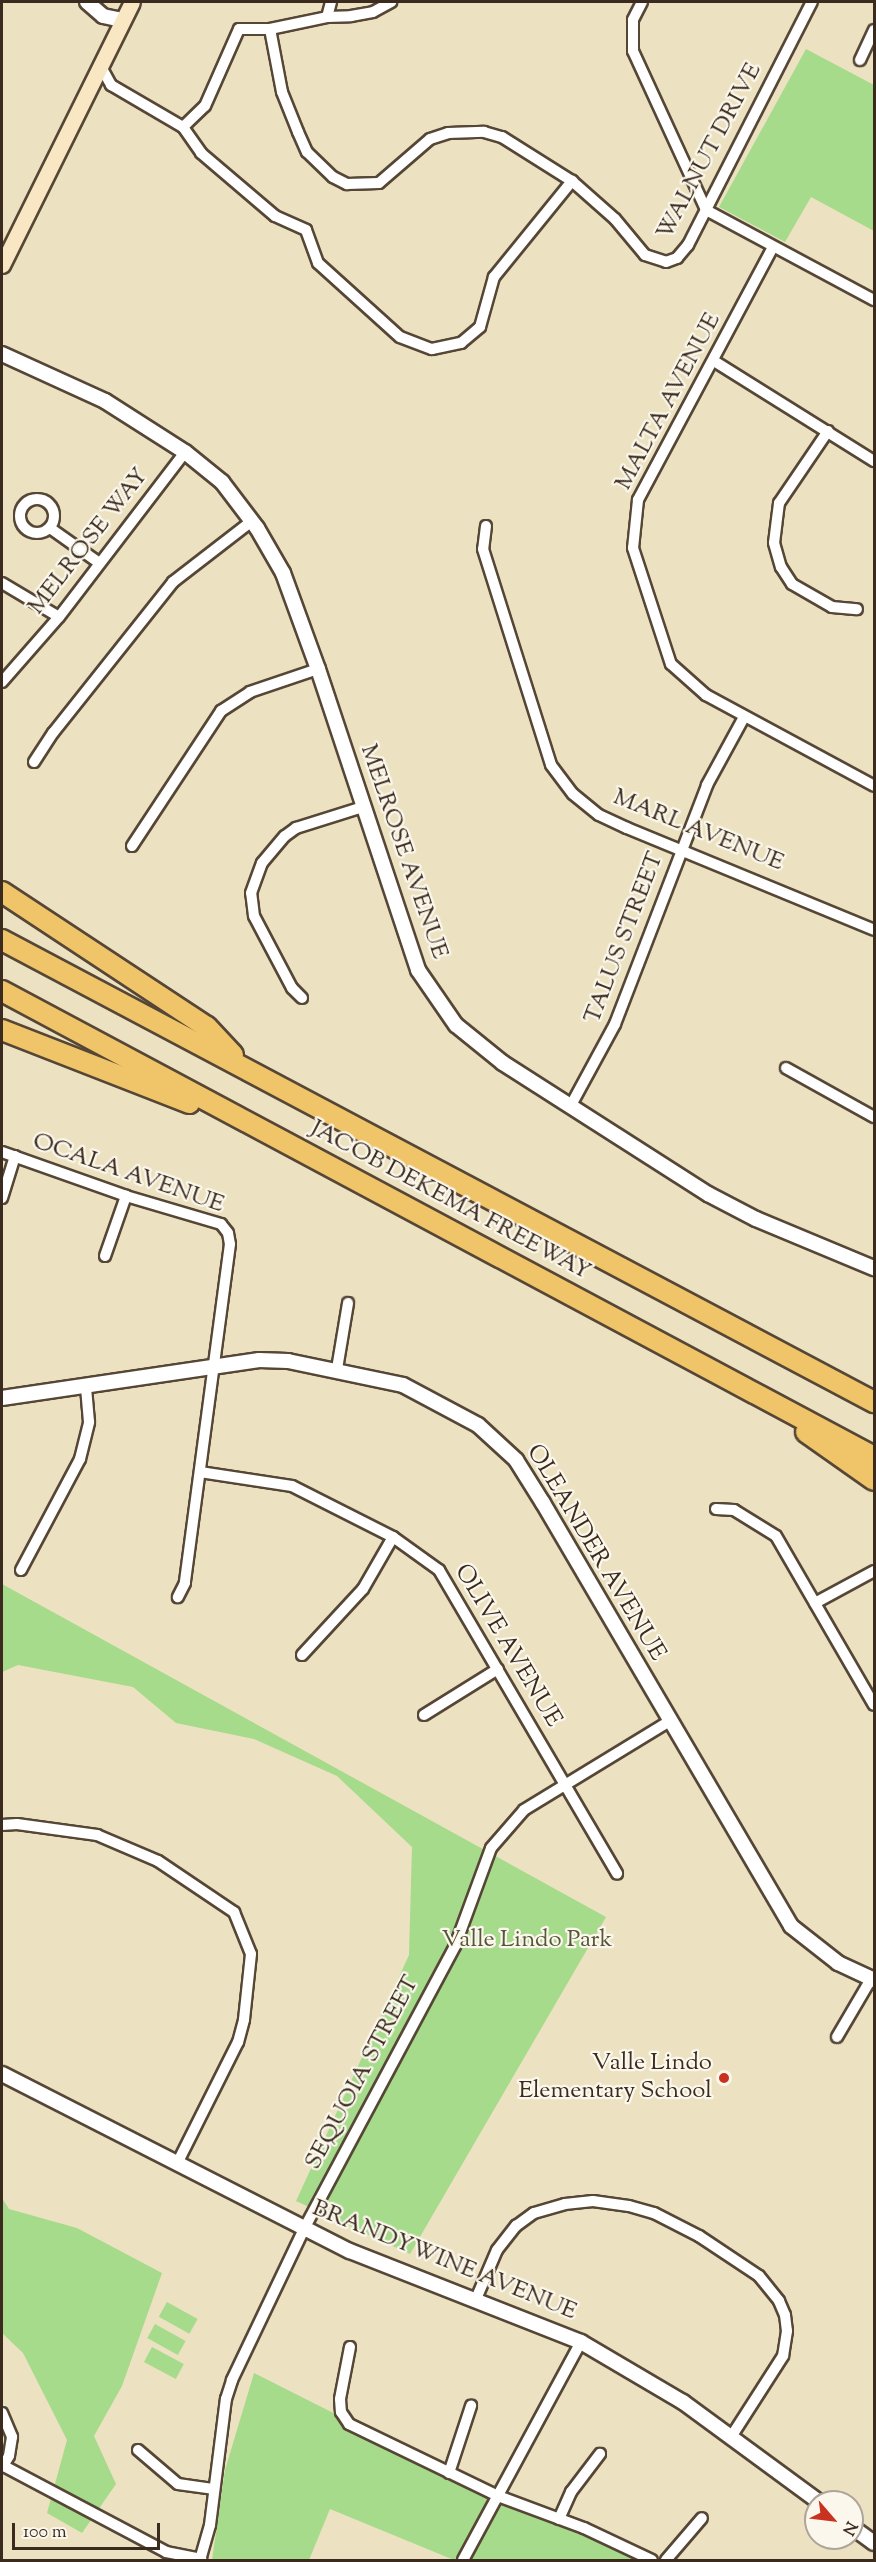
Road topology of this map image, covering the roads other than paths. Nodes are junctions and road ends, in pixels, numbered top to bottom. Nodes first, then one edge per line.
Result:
1 (87, 2) edge
2 (132, 2) edge
3 (331, 2) edge
4 (391, 2) edge
5 (642, 2) edge
6 (812, 2) edge
7 (327, 17) junction
8 (122, 20) junction
9 (270, 29) junction
10 (874, 30) edge
11 (860, 60) dead end
12 (100, 66) junction
13 (183, 127) junction
14 (572, 181) junction
15 (706, 210) junction
16 (773, 247) junction
17 (2, 265) edge
18 (874, 300) edge
19 (2, 354) edge
20 (714, 361) junction
21 (828, 431) junction
22 (185, 452) junction
23 (874, 461) edge
24 (252, 521) junction
25 (486, 526) dead end
26 (50, 528) dead end
27 (98, 562) junction
28 (2, 583) edge
29 (857, 609) dead end
30 (59, 617) junction
31 (318, 669) junction
32 (2, 682) edge
33 (744, 717) junction
34 (34, 762) dead end
35 (874, 786) edge
36 (363, 807) junction
37 (132, 846) dead end
38 (683, 849) junction
39 (2, 892) edge
40 (874, 930) edge
41 (2, 940) edge
42 (2, 991) edge
43 (302, 998) dead end
44 (2, 1030) edge
45 (246, 1068) junction
46 (786, 1068) dead end
47 (570, 1107) junction
48 (874, 1117) edge
49 (270, 1135) junction
50 (2, 1152) edge
51 (15, 1156) junction
52 (126, 1196) junction
53 (2, 1198) edge
54 (105, 1256) dead end
55 (874, 1268) edge
56 (348, 1303) dead end
57 (766, 1343) junction
58 (211, 1368) junction
59 (337, 1369) junction
60 (717, 1371) junction
61 (86, 1387) junction
62 (874, 1387) edge
63 (2, 1398) edge
64 (874, 1402) edge
65 (874, 1457) edge
66 (200, 1472) junction
67 (874, 1480) edge
68 (716, 1509) dead end
69 (393, 1537) junction
70 (21, 1570) dead end
71 (874, 1571) edge
72 (178, 1597) dead end
73 (815, 1603) junction
74 (302, 1655) dead end
75 (498, 1669) junction
76 (874, 1705) edge
77 (424, 1714) dead end
78 (670, 1721) junction
79 (564, 1784) junction
80 (2, 1826) edge
81 (617, 1874) dead end
82 (873, 1980) edge
83 (837, 2037) dead end
84 (2, 2074) edge
85 (177, 2164) junction
86 (304, 2229) junction
87 (476, 2299) junction
88 (581, 2342) junction
89 (350, 2347) dead end
90 (471, 2406) dead end
91 (2, 2413) edge
92 (731, 2437) junction
93 (138, 2450) dead end
94 (600, 2454) dead end
95 (2, 2465) edge
96 (449, 2473) junction
97 (213, 2489) junction
98 (804, 2491) edge
99 (498, 2496) junction
100 (702, 2518) dead end
101 (559, 2519) junction
102 (201, 2560) edge
103 (463, 2560) edge
104 (652, 2560) edge
105 (666, 2560) edge

1 - 8 street
2 - 8 main road
3 - 7 street
4 - 7 street
5 - 15 street
6 - 15 street, WALNUT DRIVE
7 - 9 street
8 - 12 main road
9 - 13 street
9 - 14 street, WALNUT DRIVE
10 - 11 street
12 - 13 street
12 - 17 main road
13 - 14 street
14 - 15 street, WALNUT DRIVE
15 - 16 street
16 - 18 street
16 - 20 street, MALTA AVENUE
19 - 22 street, MELROSE AVENUE
20 - 21 street
20 - 33 street, MALTA AVENUE
21 - 23 street
21 - 29 street
22 - 24 street, MELROSE AVENUE
22 - 27 street, MELROSE WAY
24 - 31 street, MELROSE AVENUE
24 - 34 street
25 - 38 street, MARL AVENUE
26 - 27 street
27 - 30 street, MELROSE WAY
28 - 30 street
30 - 32 street, MELROSE WAY
31 - 36 street, MELROSE AVENUE
31 - 37 street
33 - 35 street, MALTA AVENUE
33 - 38 street, TALUS STREET
36 - 43 street
36 - 47 street, MELROSE AVENUE
38 - 40 street, MARL AVENUE
38 - 47 street, TALUS STREET
39 - 45 highway
41 - 45 highway, JACOB DEKEMA FREEWAY
42 - 49 highway, JACOB DEKEMA FREEWAY
44 - 49 highway
45 - 57 highway, JACOB DEKEMA FREEWAY
46 - 48 street
47 - 55 street, MELROSE AVENUE
49 - 60 highway, JACOB DEKEMA FREEWAY
50 - 51 street, OCALA AVENUE
51 - 52 street, OCALA AVENUE
51 - 53 street
52 - 54 street
52 - 58 street, OCALA AVENUE
56 - 59 street
57 - 62 highway
57 - 64 highway, JACOB DEKEMA FREEWAY
58 - 59 street, OLEANDER AVENUE
58 - 61 street, OLEANDER AVENUE
58 - 66 street
59 - 78 street, OLEANDER AVENUE
60 - 65 highway, JACOB DEKEMA FREEWAY
60 - 67 highway
61 - 63 street, OLEANDER AVENUE
61 - 70 street
66 - 69 street, OLIVE AVENUE
66 - 72 street
68 - 73 street
69 - 74 street
69 - 75 street, OLIVE AVENUE
71 - 73 street
73 - 76 street
75 - 77 street
75 - 79 street, OLIVE AVENUE
78 - 79 street, SEQUOIA STREET
78 - 82 street, OLEANDER AVENUE
79 - 81 street, OLIVE AVENUE
79 - 86 street, SEQUOIA STREET
80 - 85 street
82 - 83 street
84 - 85 street, BRANDYWINE AVENUE
85 - 86 street, BRANDYWINE AVENUE
86 - 87 street, BRANDYWINE AVENUE
86 - 97 street, SEQUOIA STREET
87 - 88 street, BRANDYWINE AVENUE
87 - 92 street
88 - 92 street, BRANDYWINE AVENUE
88 - 99 street
89 - 96 street
90 - 96 street
91 - 95 street
92 - 98 street, BRANDYWINE AVENUE
93 - 97 street
94 - 101 street
95 - 102 street
96 - 99 street
97 - 102 street, SEQUOIA STREET
99 - 101 street
99 - 103 street
100 - 105 street
101 - 104 street

